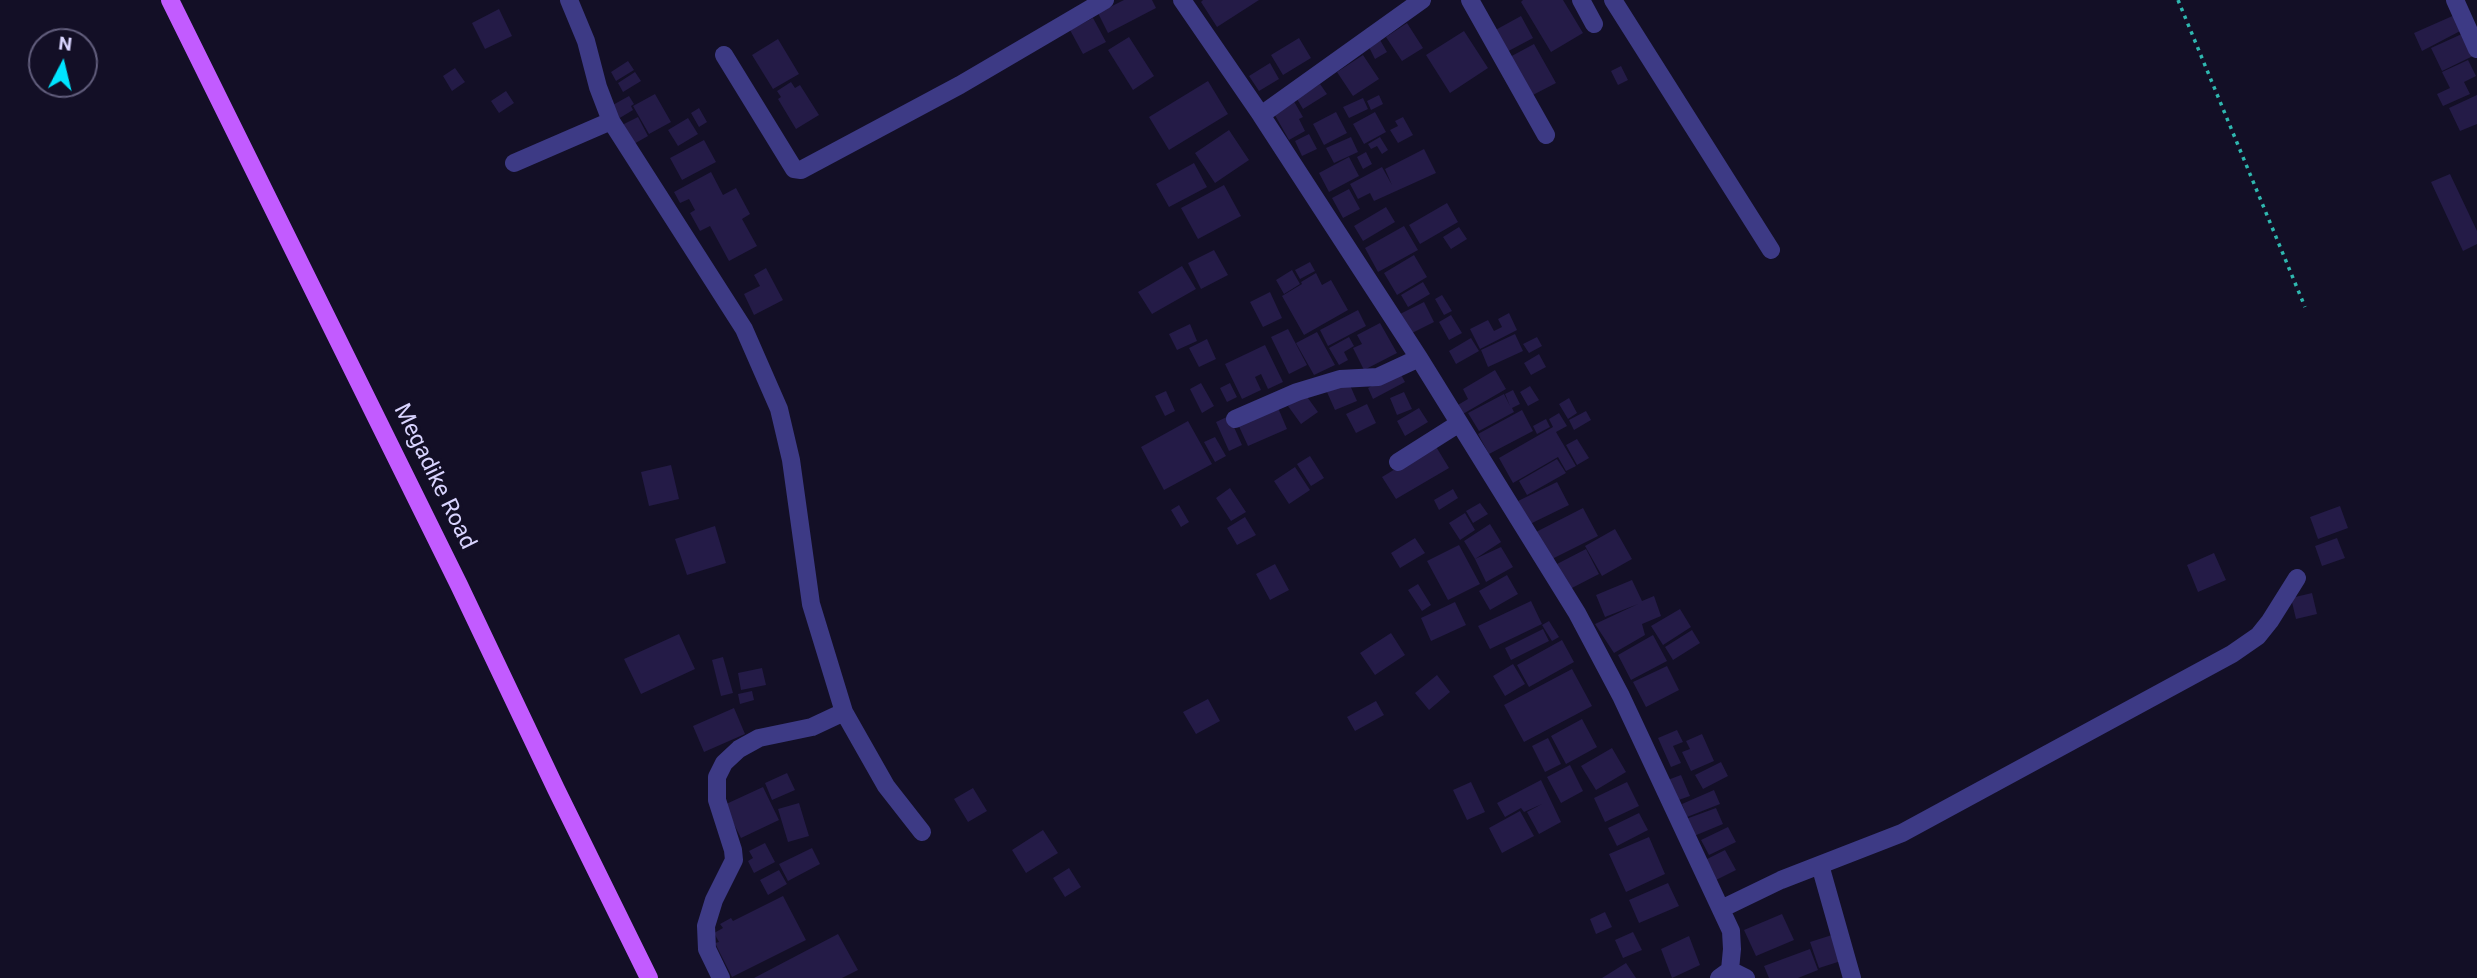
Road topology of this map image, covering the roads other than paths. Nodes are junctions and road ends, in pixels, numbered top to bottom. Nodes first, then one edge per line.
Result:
1 (170, 0) edge
2 (569, 0) edge
3 (1105, 0) edge
4 (1182, 0) edge
5 (1422, 0) edge
6 (1470, 0) edge
7 (1581, 0) edge
8 (1613, 0) edge
9 (2455, 0) edge
10 (1594, 24) dead end
11 (2477, 49) edge
12 (724, 55) dead end
13 (1261, 115) junction
14 (611, 121) junction
15 (1546, 135) dead end
16 (514, 163) dead end
17 (1771, 250) dead end
18 (1419, 358) junction
19 (1235, 419) dead end
20 (1458, 424) junction
21 (1398, 462) dead end
22 (2297, 578) dead end
23 (844, 712) junction
24 (922, 832) dead end
25 (1821, 865) junction
26 (1721, 909) junction
27 (1732, 975) edge
28 (649, 978) edge
29 (721, 978) edge
30 (1852, 978) edge

1 - 28 main road, Megadike Road
2 - 14 street
3 - 12 street
4 - 13 street
5 - 13 street
6 - 15 street
7 - 10 street
8 - 17 street
9 - 11 street
13 - 18 street
14 - 16 street
14 - 23 street
18 - 19 street
18 - 20 street
20 - 21 street
20 - 26 street
22 - 25 street
23 - 24 street
23 - 29 street
25 - 26 street
25 - 30 street
26 - 27 street

